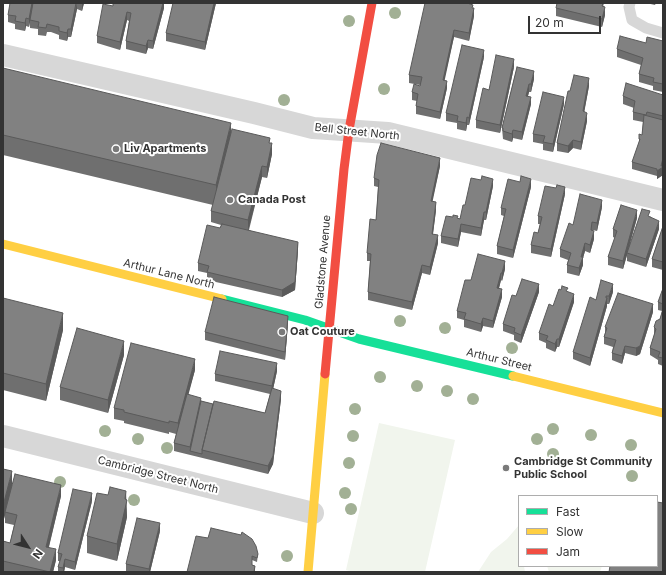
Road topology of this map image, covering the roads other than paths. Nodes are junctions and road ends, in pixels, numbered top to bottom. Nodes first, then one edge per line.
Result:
1 (372, 3) edge
2 (630, 3) edge
3 (663, 33) edge
4 (3, 55) edge
5 (349, 130) junction
6 (663, 200) edge
7 (3, 244) edge
8 (329, 328) junction
9 (663, 413) edge
10 (3, 436) edge
11 (313, 513) junction
12 (308, 572) edge

1 - 5 street, Gladstone Avenue
2 - 3 lane
4 - 5 street, Bell Street North
5 - 6 street, Bell Street North
5 - 8 street, Gladstone Avenue
7 - 8 street, Arthur Lane North
8 - 9 street, Arthur Street
8 - 11 street, Gladstone Avenue
10 - 11 street, Cambridge Street North
11 - 12 street, Gladstone Avenue

